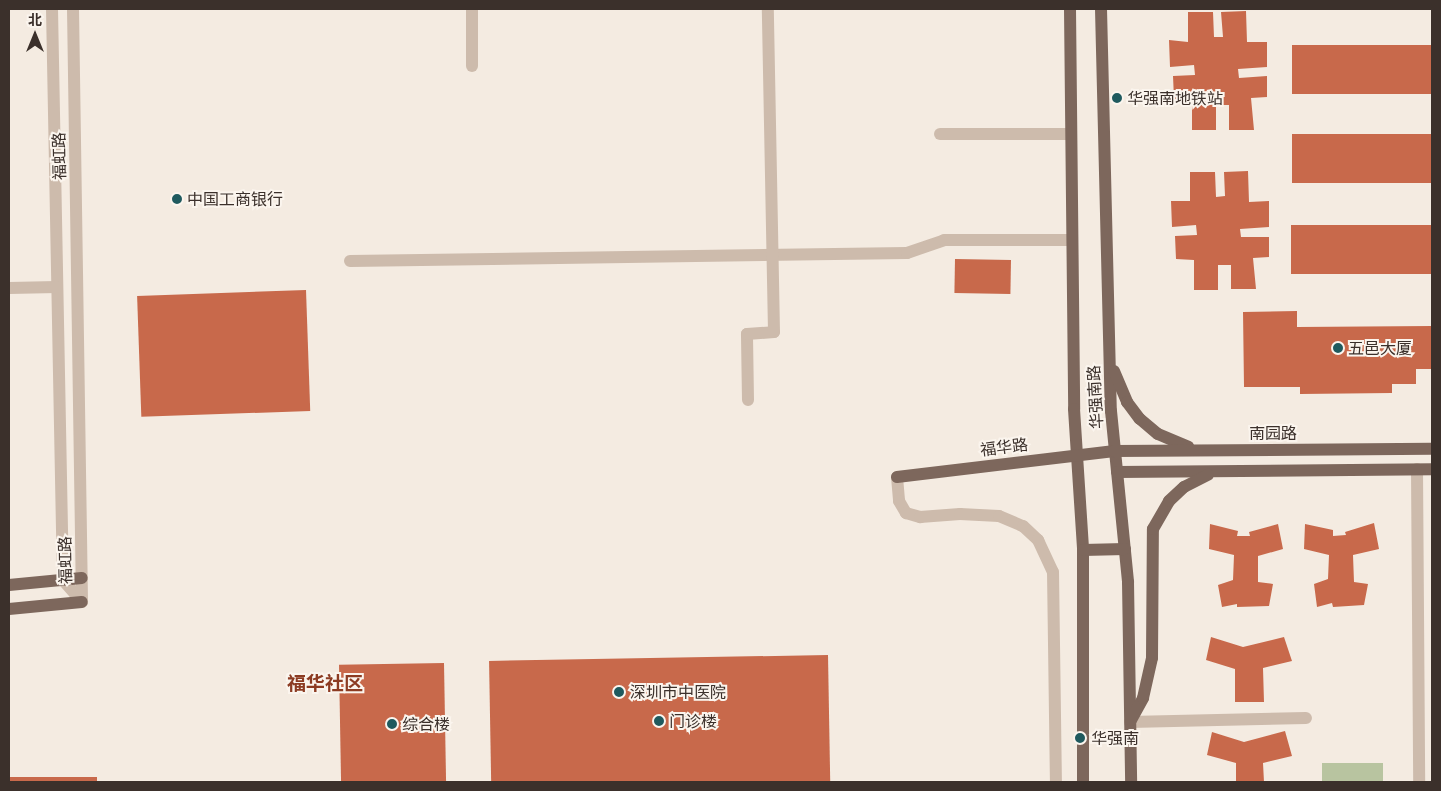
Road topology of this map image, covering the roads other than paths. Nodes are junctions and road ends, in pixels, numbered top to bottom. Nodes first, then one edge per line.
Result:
1 (52, 9) edge
2 (73, 9) edge
3 (472, 9) edge
4 (768, 9) edge
5 (1070, 9) edge
6 (1101, 9) edge
7 (472, 66) dead end
8 (940, 134) dead end
9 (1071, 134) junction
10 (1072, 240) junction
11 (772, 255) junction
12 (350, 261) dead end
13 (58, 287) junction
14 (9, 288) edge
15 (1109, 353) junction
16 (748, 400) dead end
17 (1432, 448) edge
18 (1200, 450) junction
19 (1114, 451) junction
20 (1077, 455) junction
21 (1432, 469) edge
22 (1417, 470) junction
23 (1117, 472) junction
24 (1217, 472) junction
25 (897, 476) joint
26 (1124, 549) junction
27 (1083, 550) junction
28 (82, 578) junction
29 (63, 580) junction
30 (9, 585) edge
31 (82, 602) junction
32 (9, 609) edge
33 (1426, 633) edge
34 (1306, 718) dead end
35 (1130, 722) junction
36 (1056, 782) edge
37 (1083, 782) edge
38 (1130, 782) edge
39 (1419, 782) edge

1 - 13 street, 福虹路
2 - 28 street, 福虹路
3 - 7 street
4 - 11 street
5 - 9 main road, 华强南路
6 - 15 main road, 华强南路
8 - 9 street
9 - 10 main road, 华强南路
10 - 11 street
10 - 20 main road, 华强南路
11 - 12 street
11 - 16 street
13 - 14 street
13 - 29 street, 福虹路
15 - 18 main road
15 - 19 main road, 华强南路
17 - 18 main road, 南园路
18 - 19 main road, 南园路
19 - 20 main road, 福华路
19 - 23 main road, 华强南路
20 - 25 main road, 福华路
20 - 27 main road, 华强南路
21 - 22 main road
22 - 24 main road
22 - 33 street
23 - 24 main road
23 - 26 main road, 华强南路
24 - 35 main road
25 - 36 street
26 - 27 main road
26 - 35 main road, 华强南路
27 - 37 main road, 华强南路
28 - 29 main road
28 - 31 street, 福虹路
29 - 30 main road
29 - 31 street, 福虹路
31 - 32 main road
33 - 39 street
34 - 35 street
35 - 38 main road, 华强南路

